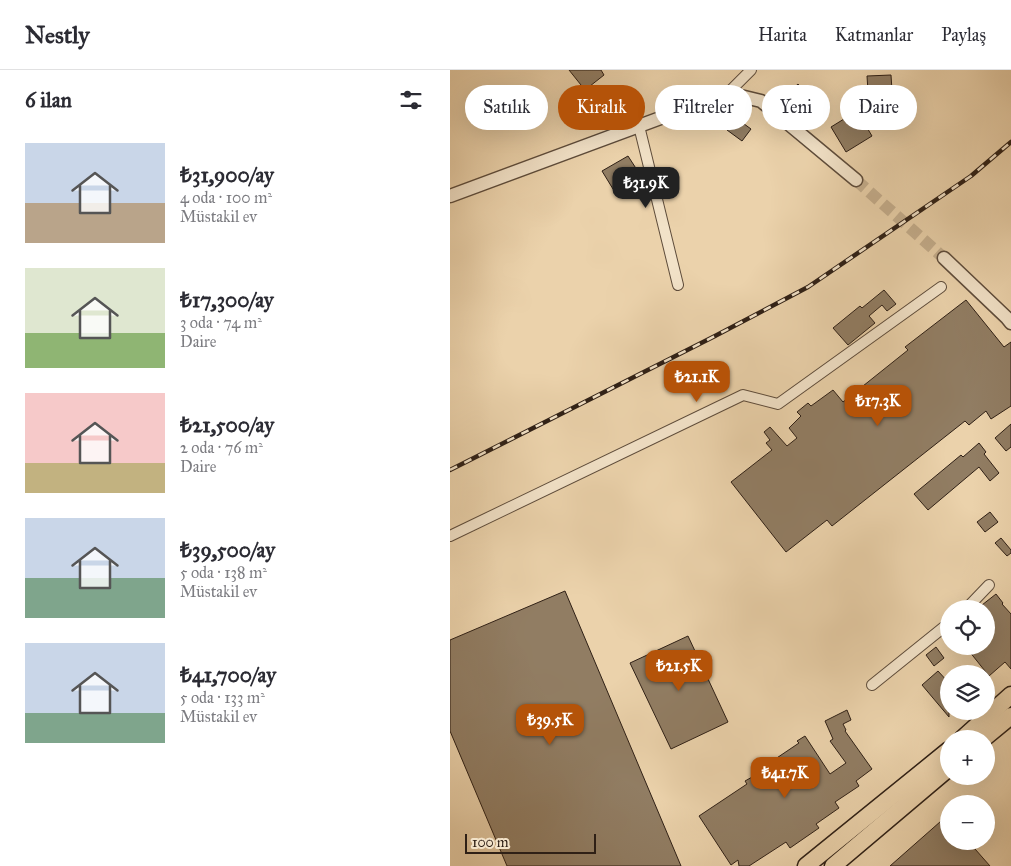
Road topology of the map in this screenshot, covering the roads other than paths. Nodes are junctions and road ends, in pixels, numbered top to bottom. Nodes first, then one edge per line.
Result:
1 (752, 70) edge
2 (736, 85) edge
3 (752, 99) edge
4 (628, 130) edge
5 (640, 130) edge
6 (856, 180) tunnel mouth
7 (450, 196) edge
8 (944, 258) tunnel mouth
9 (678, 285) dead end
10 (941, 287) dead end
11 (1010, 318) edge
12 (450, 536) edge
13 (989, 585) dead end
14 (975, 600) edge
15 (940, 630) edge
16 (872, 684) dead end
17 (1011, 695) edge
18 (1011, 716) edge
19 (972, 730) edge
20 (994, 730) edge
21 (940, 757) edge
22 (940, 776) edge
23 (806, 866) edge
24 (833, 866) edge

1 - 2 street
3 - 6 street
4 - 7 street
5 - 9 street
8 - 11 street
10 - 12 street
13 - 14 street
15 - 16 street
17 - 19 highway
18 - 20 highway
21 - 23 highway
22 - 24 highway

